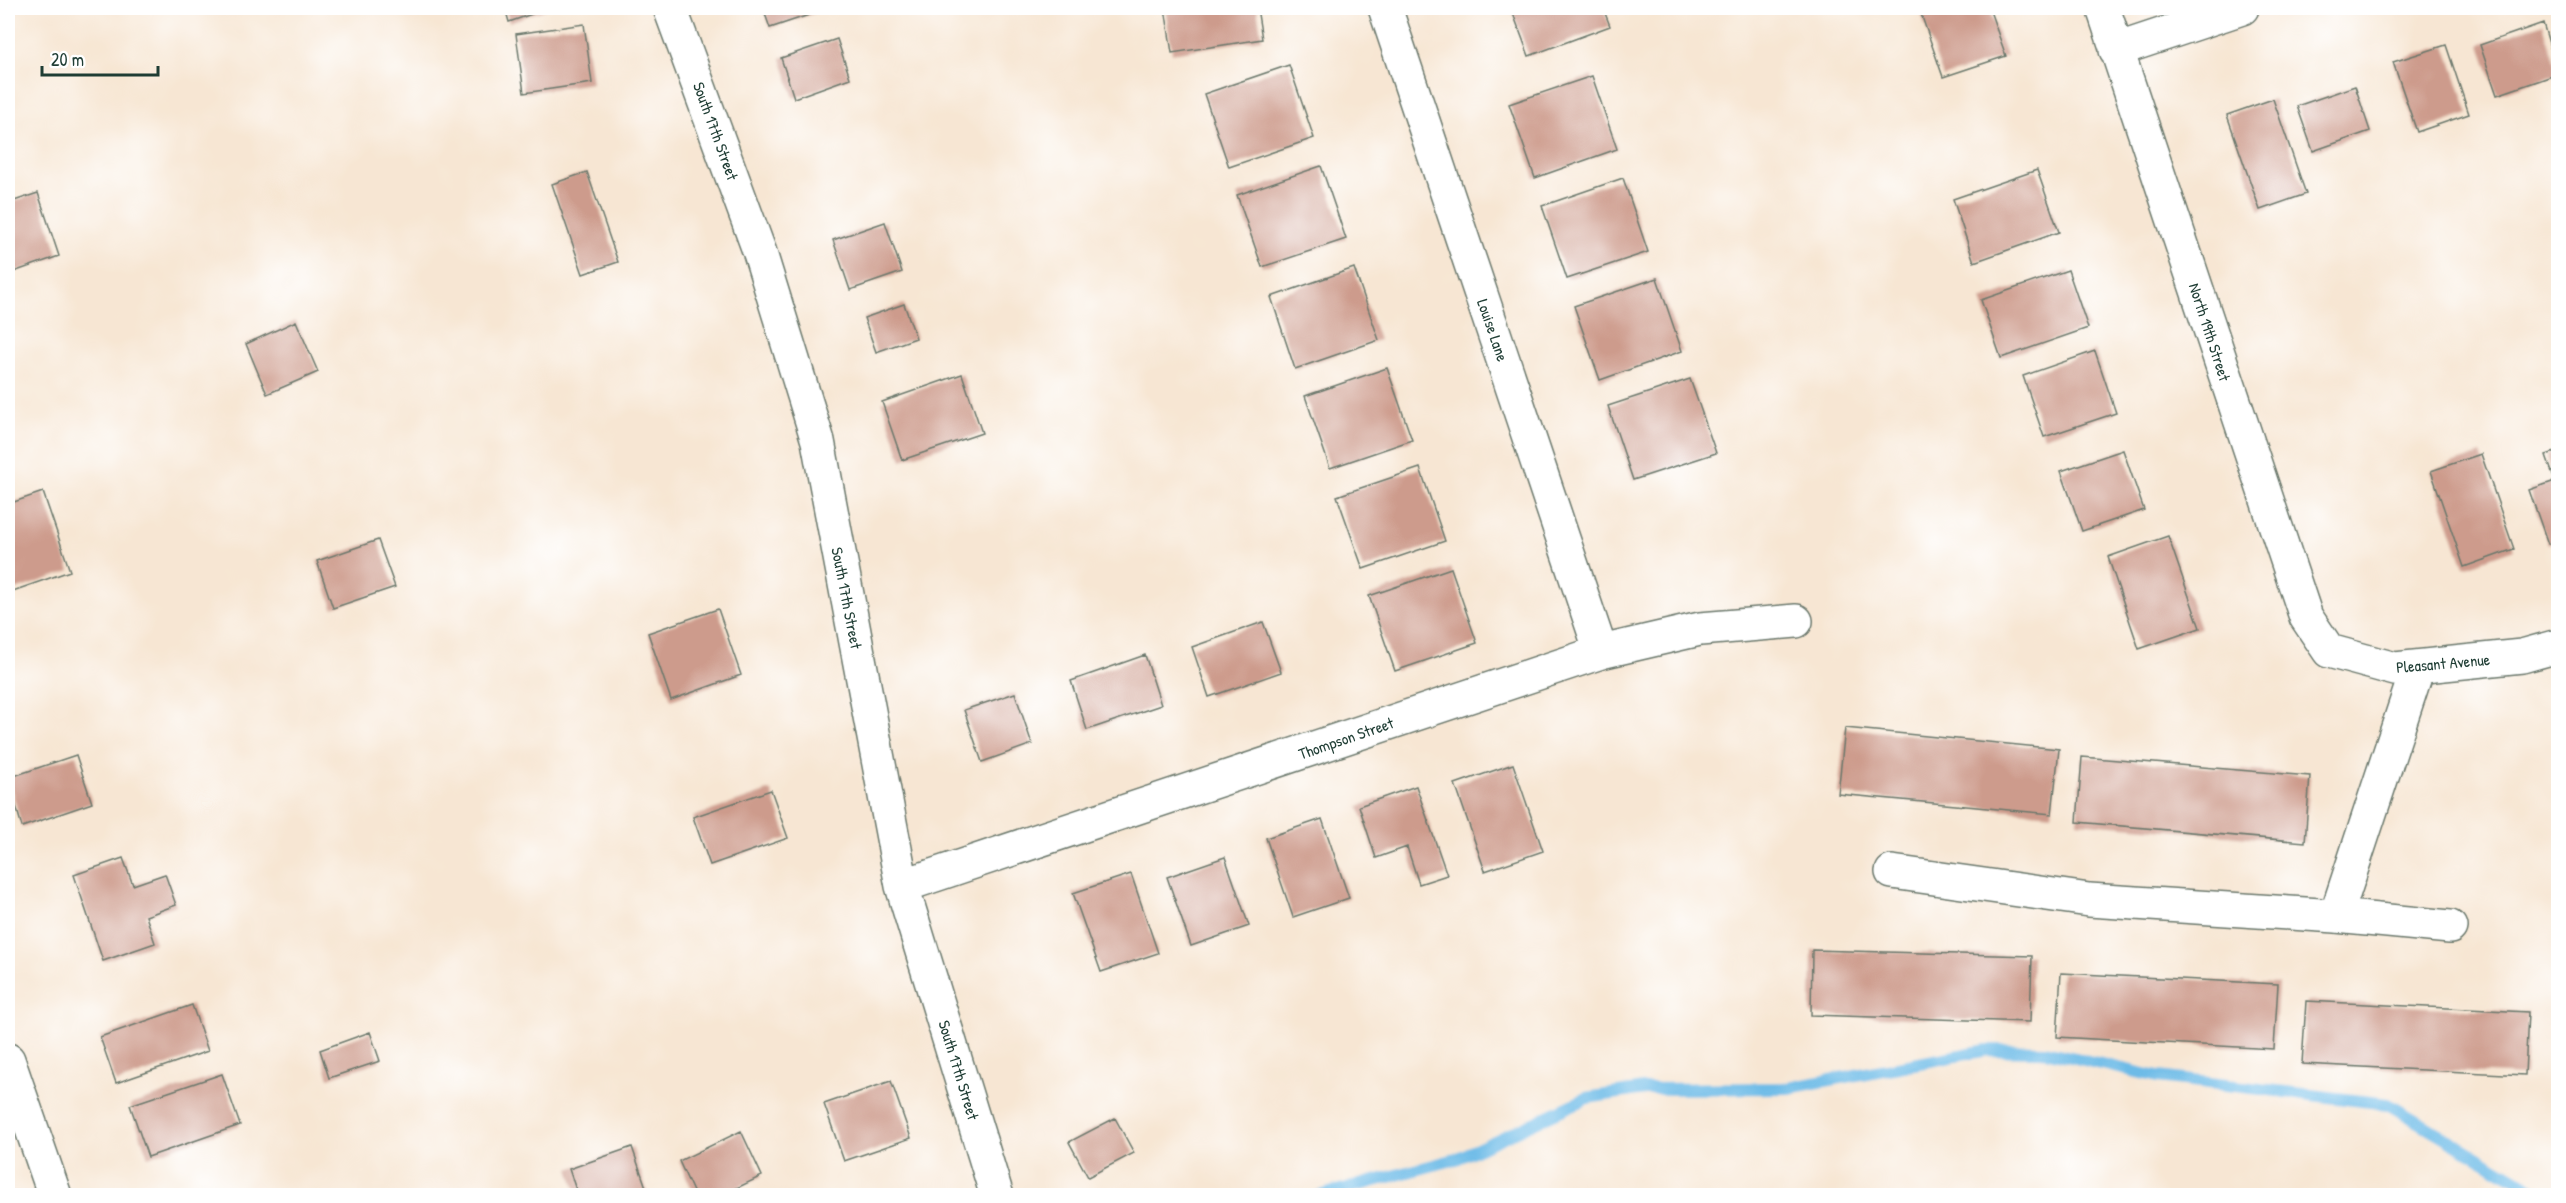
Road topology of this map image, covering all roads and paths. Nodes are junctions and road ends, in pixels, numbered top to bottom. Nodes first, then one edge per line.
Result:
1 (670, 8) edge
2 (1385, 8) edge
3 (2103, 8) edge
4 (2242, 8) edge
5 (2116, 50) junction
6 (1797, 621) dead end
7 (2559, 646) edge
8 (2329, 651) joint
9 (1601, 652) junction
10 (2418, 667) junction
11 (1892, 872) dead end
12 (902, 886) junction
13 (2336, 916) junction
14 (2450, 927) dead end
15 (8, 1060) edge
16 (55, 1196) edge
17 (997, 1196) edge

1 - 12 street, South 17th Street
2 - 9 street, Louise Lane
3 - 5 street, North 19th Street
4 - 5 street
5 - 8 street, North 19th Street
6 - 9 street, Thompson Street
7 - 10 street, Pleasant Avenue
8 - 10 street, Pleasant Avenue
9 - 12 street, Thompson Street
10 - 13 street
11 - 13 street
12 - 17 street, South 17th Street
13 - 14 street
15 - 16 street

